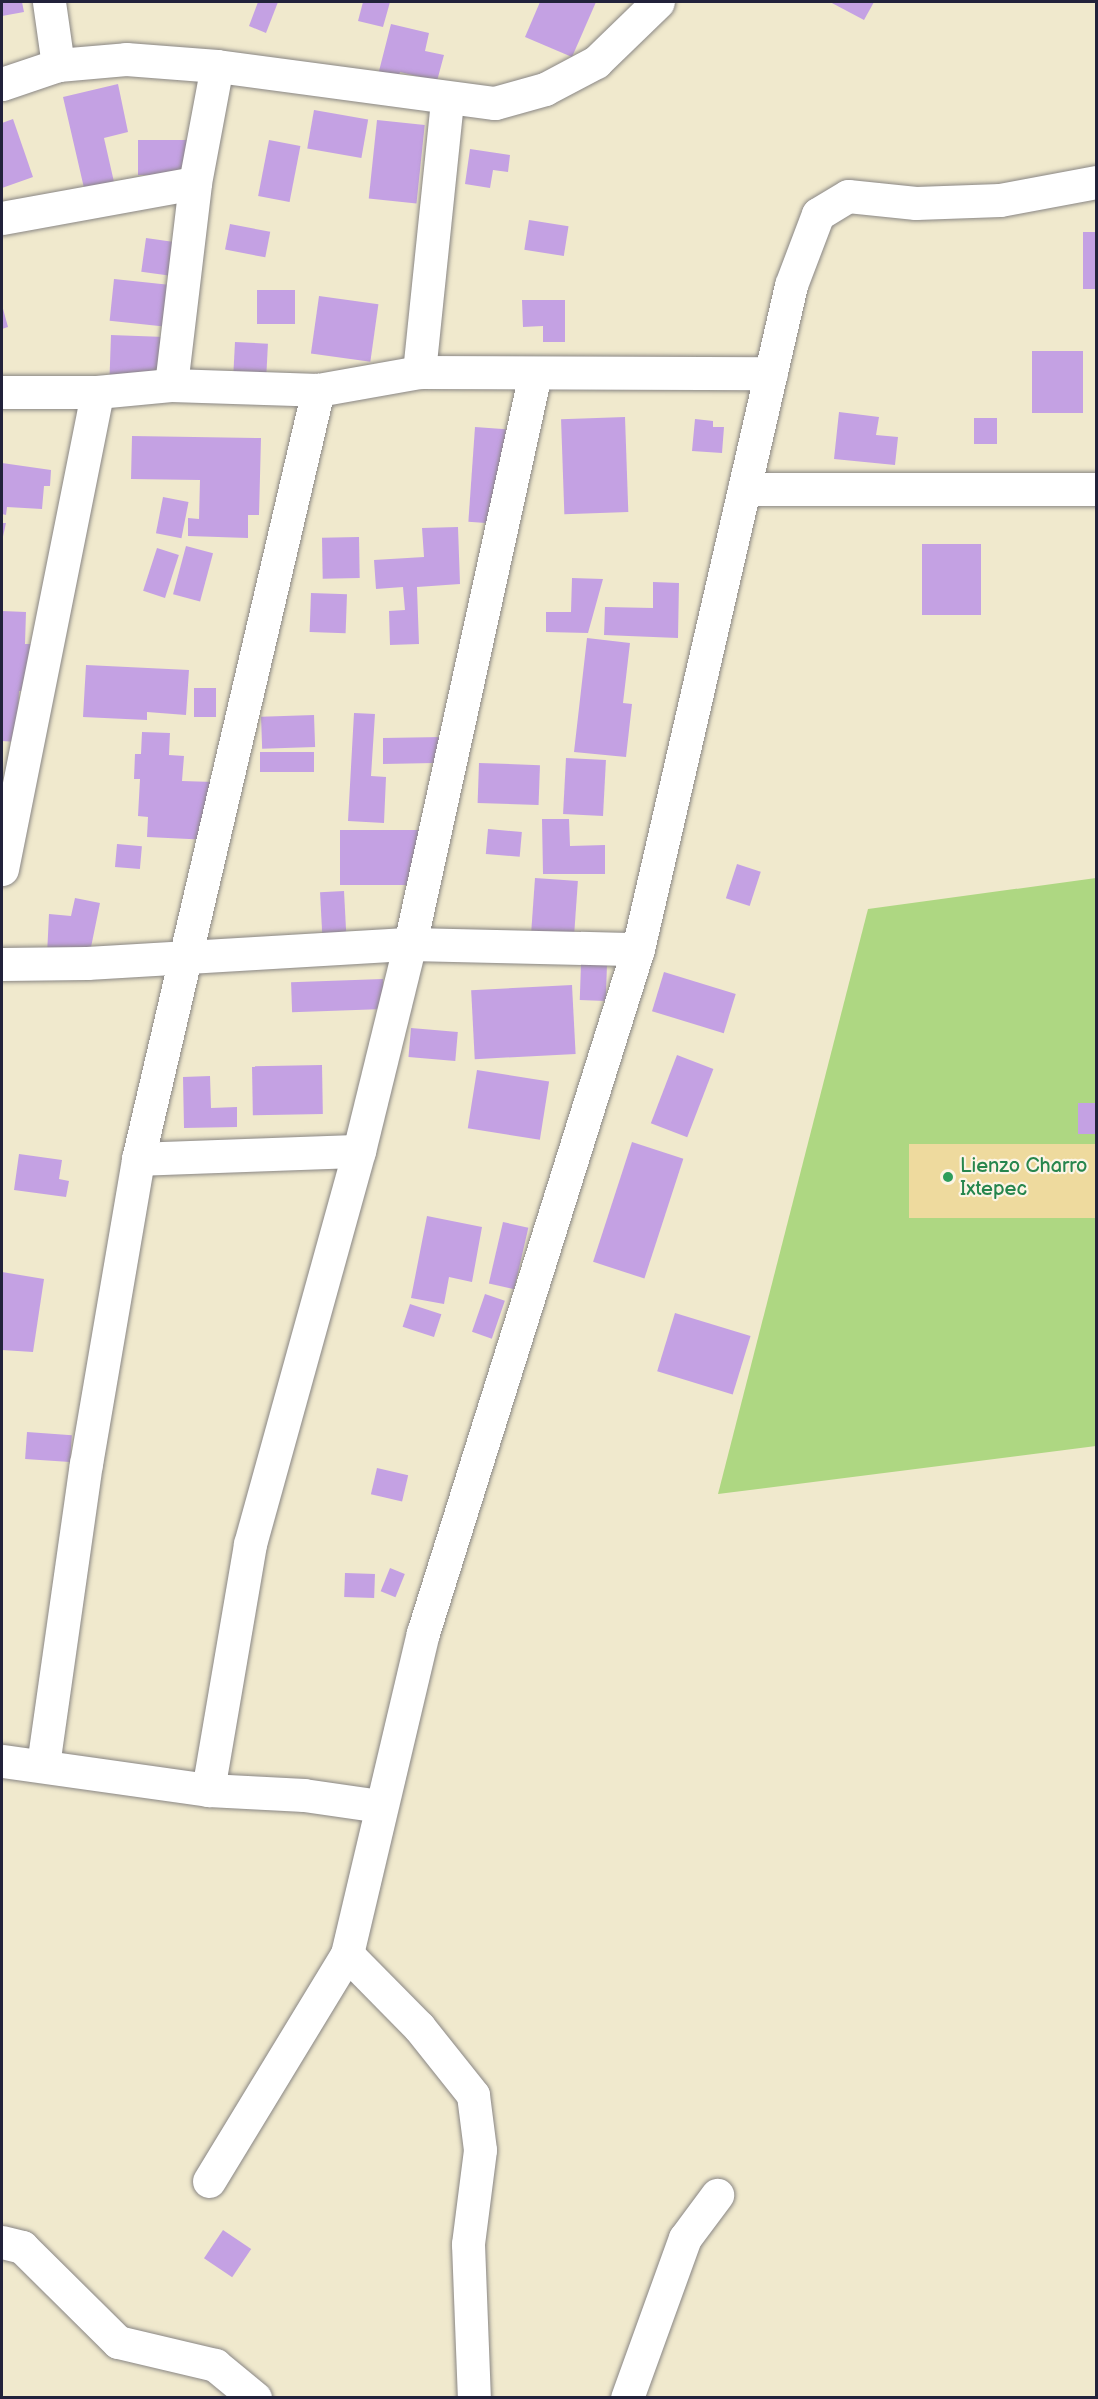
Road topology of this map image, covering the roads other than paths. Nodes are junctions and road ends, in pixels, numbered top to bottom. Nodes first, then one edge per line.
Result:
1 (49, 2) edge
2 (658, 2) edge
3 (58, 65) junction
4 (218, 66) junction
5 (2, 84) edge
6 (447, 99) junction
7 (1096, 182) edge
8 (195, 183) junction
9 (2, 218) edge
10 (419, 372) junction
11 (771, 373) junction
12 (535, 374) junction
13 (171, 385) junction
14 (318, 390) junction
15 (2, 392) edge
16 (97, 392) junction
17 (744, 489) junction
18 (1096, 489) edge
19 (2, 869) edge
20 (410, 944) junction
21 (638, 949) junction
22 (188, 955) junction
23 (2, 964) edge
24 (359, 1151) junction
25 (138, 1159) junction
26 (2, 1761) edge
27 (43, 1766) junction
28 (208, 1790) junction
29 (380, 1806) junction
30 (347, 1954) junction
31 (209, 2181) dead end
32 (717, 2195) dead end
33 (2, 2242) edge
34 (255, 2397) edge
35 (474, 2397) edge
36 (627, 2397) edge

1 - 3 street
2 - 6 street
3 - 4 street
3 - 5 street
4 - 6 street
4 - 8 street
6 - 10 street
7 - 11 street
8 - 9 street
8 - 13 street
10 - 12 street
10 - 14 street
11 - 12 street
11 - 17 street
12 - 20 street
13 - 14 street
13 - 16 street
14 - 22 street
15 - 16 street
16 - 19 street
17 - 18 street
17 - 21 street
20 - 21 street
20 - 22 street
20 - 24 street
21 - 29 street
22 - 23 street
22 - 25 street
24 - 25 street
24 - 28 street
25 - 27 street
26 - 27 street
27 - 28 street
28 - 29 street
29 - 30 street
30 - 31 street
30 - 35 street
32 - 36 street
33 - 34 street

